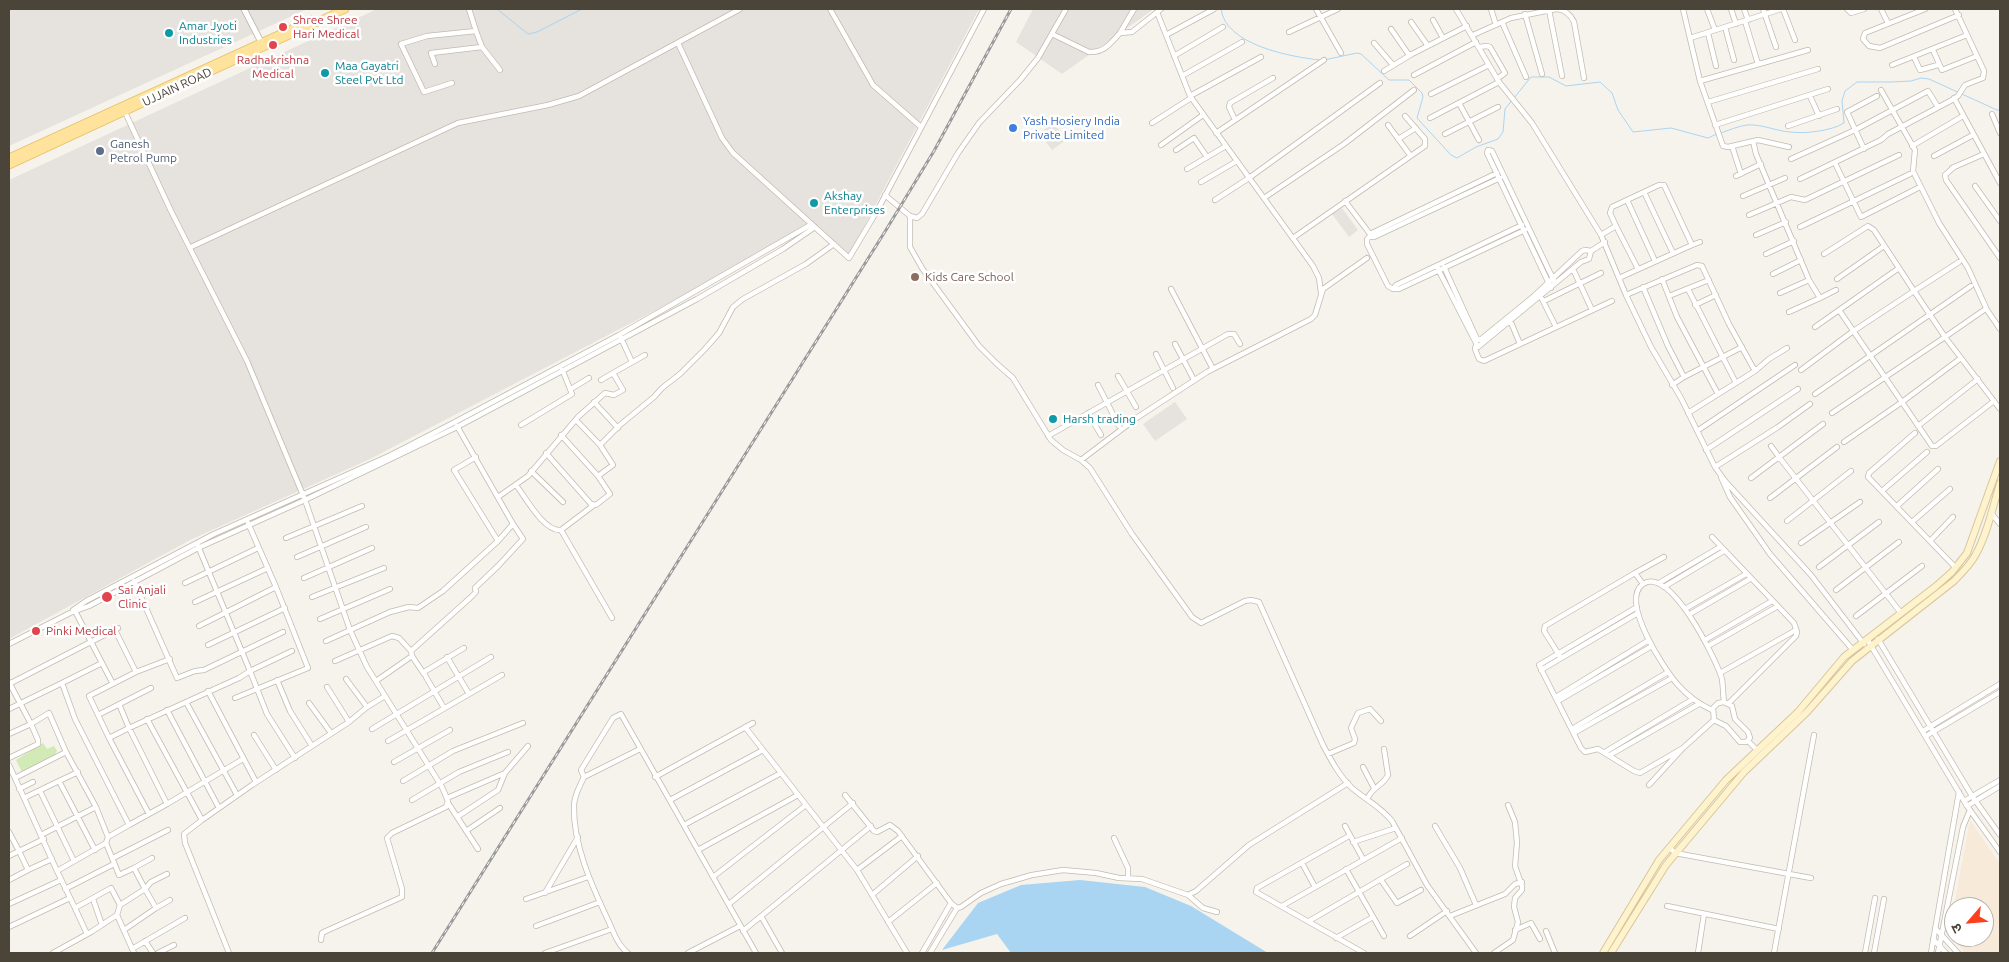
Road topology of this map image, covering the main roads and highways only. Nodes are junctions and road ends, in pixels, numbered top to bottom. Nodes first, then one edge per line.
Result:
1 (335, 9) edge
2 (345, 9) edge
3 (263, 44) junction
4 (123, 108) junction
5 (9, 158) edge
6 (9, 165) edge
7 (2000, 461) edge
8 (2000, 483) edge
9 (1603, 953) edge
10 (1611, 953) edge

1 - 3 main road, UJJAIN ROAD
2 - 3 main road, UJJAIN ROAD
3 - 4 main road, UJJAIN ROAD
4 - 5 main road, UJJAIN ROAD
4 - 6 main road, UJJAIN ROAD
7 - 9 main road
8 - 10 main road

